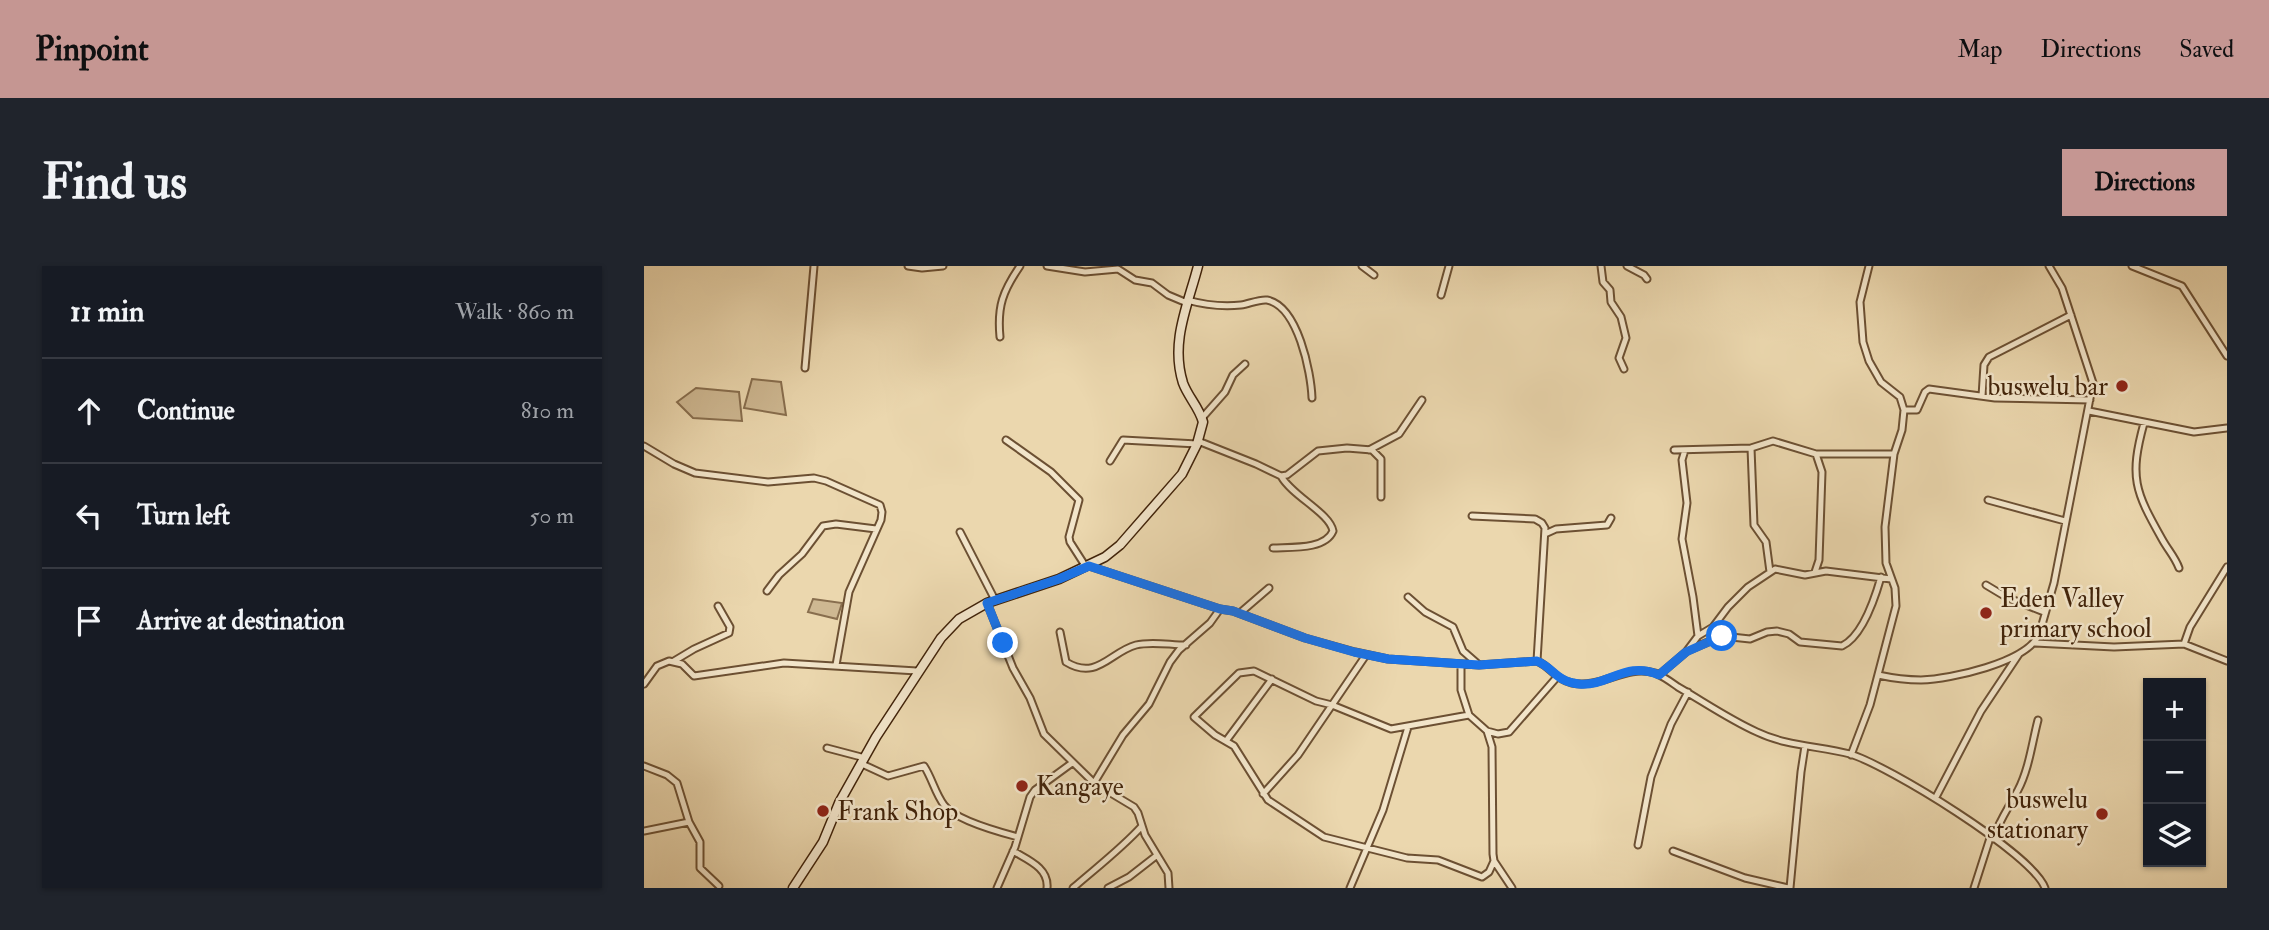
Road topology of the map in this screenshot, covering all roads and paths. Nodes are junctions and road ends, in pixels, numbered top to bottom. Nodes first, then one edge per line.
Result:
1 (814, 266) edge
2 (908, 266) edge
3 (943, 266) edge
4 (1020, 266) edge
5 (1047, 266) edge
6 (1198, 266) edge
7 (1362, 266) edge
8 (1450, 266) edge
9 (1601, 266) edge
10 (1627, 266) edge
11 (1869, 266) edge
12 (2049, 266) edge
13 (2132, 266) edge
14 (935, 267) edge
15 (1123, 268) edge
16 (2146, 269) edge
17 (1374, 275) dead end
18 (1647, 279) dead end
19 (1441, 295) dead end
20 (1187, 301) junction
21 (2071, 315) junction
22 (1000, 337) dead end
23 (2227, 356) edge
24 (1245, 364) dead end
25 (805, 368) dead end
26 (1624, 369) dead end
27 (1982, 396) junction
28 (1312, 398) dead end
29 (1422, 400) dead end
30 (2090, 400) junction
31 (1904, 410) junction
32 (2089, 411) junction
33 (1202, 418) junction
34 (2144, 423) junction
35 (2227, 428) edge
36 (1006, 440) dead end
37 (1197, 442) junction
38 (644, 446) edge
39 (1751, 448) junction
40 (1369, 450) junction
41 (1674, 450) dead end
42 (1685, 450) junction
43 (1816, 454) junction
44 (1894, 454) junction
45 (1110, 461) dead end
46 (1281, 476) junction
47 (1381, 497) dead end
48 (1988, 500) dead end
49 (1472, 516) dead end
50 (1611, 518) dead end
51 (2065, 521) junction
52 (876, 529) junction
53 (960, 532) dead end
54 (1545, 534) junction
55 (1273, 548) dead end
56 (1819, 560) junction
57 (1088, 567) junction
58 (2227, 567) edge
59 (2179, 568) dead end
60 (1826, 570) junction
61 (1769, 572) junction
62 (1815, 572) junction
63 (1881, 577) junction
64 (1891, 579) junction
65 (1986, 585) dead end
66 (1269, 588) dead end
67 (766, 592) dead end
68 (1408, 597) dead end
69 (991, 601) junction
70 (718, 606) dead end
71 (1220, 609) junction
72 (2044, 612) junction
73 (1240, 613) junction
74 (1060, 632) dead end
75 (1698, 636) junction
76 (2035, 643) junction
77 (2184, 644) junction
78 (1186, 645) junction
79 (1686, 652) junction
80 (2019, 654) junction
81 (1366, 655) junction
82 (674, 661) junction
83 (1537, 661) junction
84 (2227, 661) edge
85 (1461, 664) junction
86 (836, 665) junction
87 (1479, 665) junction
88 (917, 671) junction
89 (1659, 675) junction
90 (1878, 675) junction
91 (1557, 677) junction
92 (1272, 679) junction
93 (644, 684) edge
94 (1688, 692) junction
95 (1332, 705) junction
96 (1469, 715) junction
97 (2038, 720) dead end
98 (1408, 727) junction
99 (1488, 730) junction
100 (1226, 741) junction
101 (1805, 746) junction
102 (827, 748) dead end
103 (1851, 755) junction
104 (863, 761) junction
105 (1072, 763) junction
106 (644, 766) edge
107 (1094, 783) junction
108 (1263, 794) junction
109 (1936, 797) junction
110 (689, 822) junction
111 (1142, 826) junction
112 (644, 831) edge
113 (1018, 837) junction
114 (1992, 839) junction
115 (1638, 845) dead end
116 (1366, 848) junction
117 (1013, 851) junction
118 (1673, 851) dead end
119 (1156, 856) junction
120 (1494, 861) junction
121 (719, 886) dead end
122 (793, 888) edge
123 (997, 888) edge
124 (1047, 888) edge
125 (1073, 888) edge
126 (1108, 888) edge
127 (1169, 888) edge
128 (1350, 888) edge
129 (1512, 888) edge
130 (1789, 888) edge
131 (1974, 888) edge
132 (2045, 888) edge

1 - 25 street
2 - 14 street
3 - 14 street
4 - 22 street
5 - 15 street
6 - 20 street
7 - 17 street
8 - 19 street
9 - 26 street
10 - 18 street
11 - 31 street
12 - 21 street
13 - 16 street
15 - 20 street
16 - 23 street
20 - 28 street
20 - 33 street
21 - 27 street
21 - 30 street
24 - 33 street
27 - 30 street
27 - 31 street
29 - 40 street
30 - 32 street
31 - 44 street
32 - 34 street
32 - 51 street
33 - 37 street
34 - 35 street
34 - 59 street
36 - 57 street
37 - 45 street
37 - 46 street
37 - 57 street
38 - 52 street
39 - 42 street
39 - 43 street
39 - 61 street
40 - 46 street
40 - 47 street
41 - 42 street
42 - 75 street
43 - 44 street
43 - 56 street
44 - 64 street
46 - 55 street
48 - 51 street
49 - 54 street
50 - 54 street
51 - 72 street
52 - 67 street
52 - 86 street
53 - 69 street
54 - 83 street
56 - 60 street
56 - 62 street
57 - 69 street
57 - 71 street
58 - 77 street
60 - 62 street
60 - 63 street
61 - 62 street
61 - 75 street
63 - 64 street
63 - 79 street
64 - 90 street
65 - 72 street
66 - 73 street
68 - 87 street
69 - 88 street
69 - 105 street
70 - 82 street
71 - 73 street
71 - 78 street
72 - 76 street
73 - 81 street
74 - 78 street
75 - 79 street
76 - 77 street
76 - 80 street
77 - 84 street
78 - 107 street
79 - 89 street
80 - 90 street
80 - 109 street
81 - 85 street
81 - 95 street
82 - 86 street
82 - 93 street
83 - 87 street
83 - 91 street
85 - 87 street
85 - 96 street
86 - 88 street
88 - 104 street
89 - 91 street
89 - 94 street
90 - 103 street
91 - 99 street
92 - 95 street
92 - 100 street
92 - 100 street
94 - 101 street
94 - 115 street
95 - 98 street
95 - 108 street
96 - 98 street
96 - 99 street
97 - 114 street
98 - 116 street
99 - 120 street
100 - 108 street
101 - 103 street
101 - 130 street
102 - 104 street
103 - 109 street
104 - 113 street
104 - 122 street
105 - 107 street
105 - 113 street
106 - 110 street
107 - 111 street
108 - 116 street
109 - 114 street
110 - 112 street
110 - 121 street
111 - 119 street
111 - 125 street
113 - 117 street
114 - 131 street
114 - 132 street
116 - 120 street
116 - 128 street
117 - 123 street
117 - 124 street
118 - 130 street
119 - 126 street
119 - 127 street
120 - 129 street

